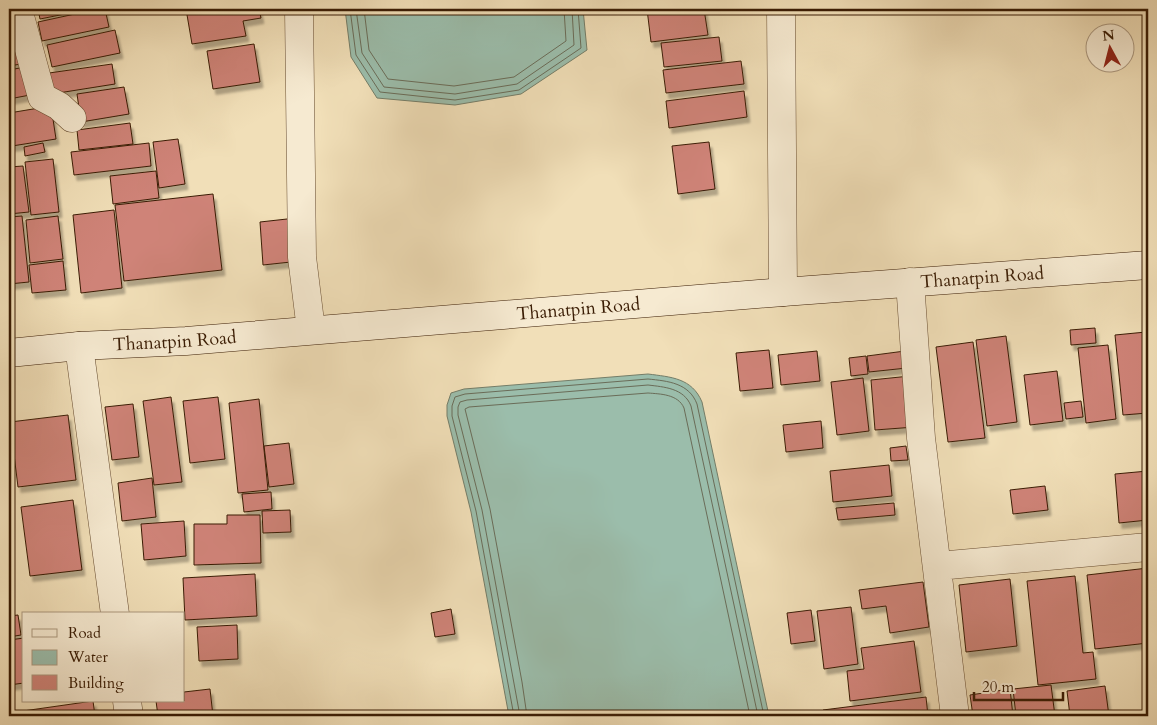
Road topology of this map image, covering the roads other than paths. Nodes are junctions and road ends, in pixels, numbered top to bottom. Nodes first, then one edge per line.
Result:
1 (18, 9) edge
2 (299, 9) edge
3 (781, 9) edge
4 (72, 118) dead end
5 (1148, 265) edge
6 (910, 282) junction
7 (783, 292) junction
8 (311, 330) junction
9 (79, 346) junction
10 (9, 352) edge
11 (1148, 547) edge
12 (938, 566) junction
13 (115, 612) edge
14 (127, 702) edge
15 (129, 716) edge
16 (956, 716) edge

1 - 4 street
2 - 8 street
3 - 7 street
5 - 6 street, Thanatpin Road
6 - 7 street, Thanatpin Road
6 - 12 street
7 - 8 street, Thanatpin Road
8 - 9 street, Thanatpin Road
9 - 10 street, Thanatpin Road
9 - 13 street
11 - 12 street
12 - 16 street
14 - 15 street

